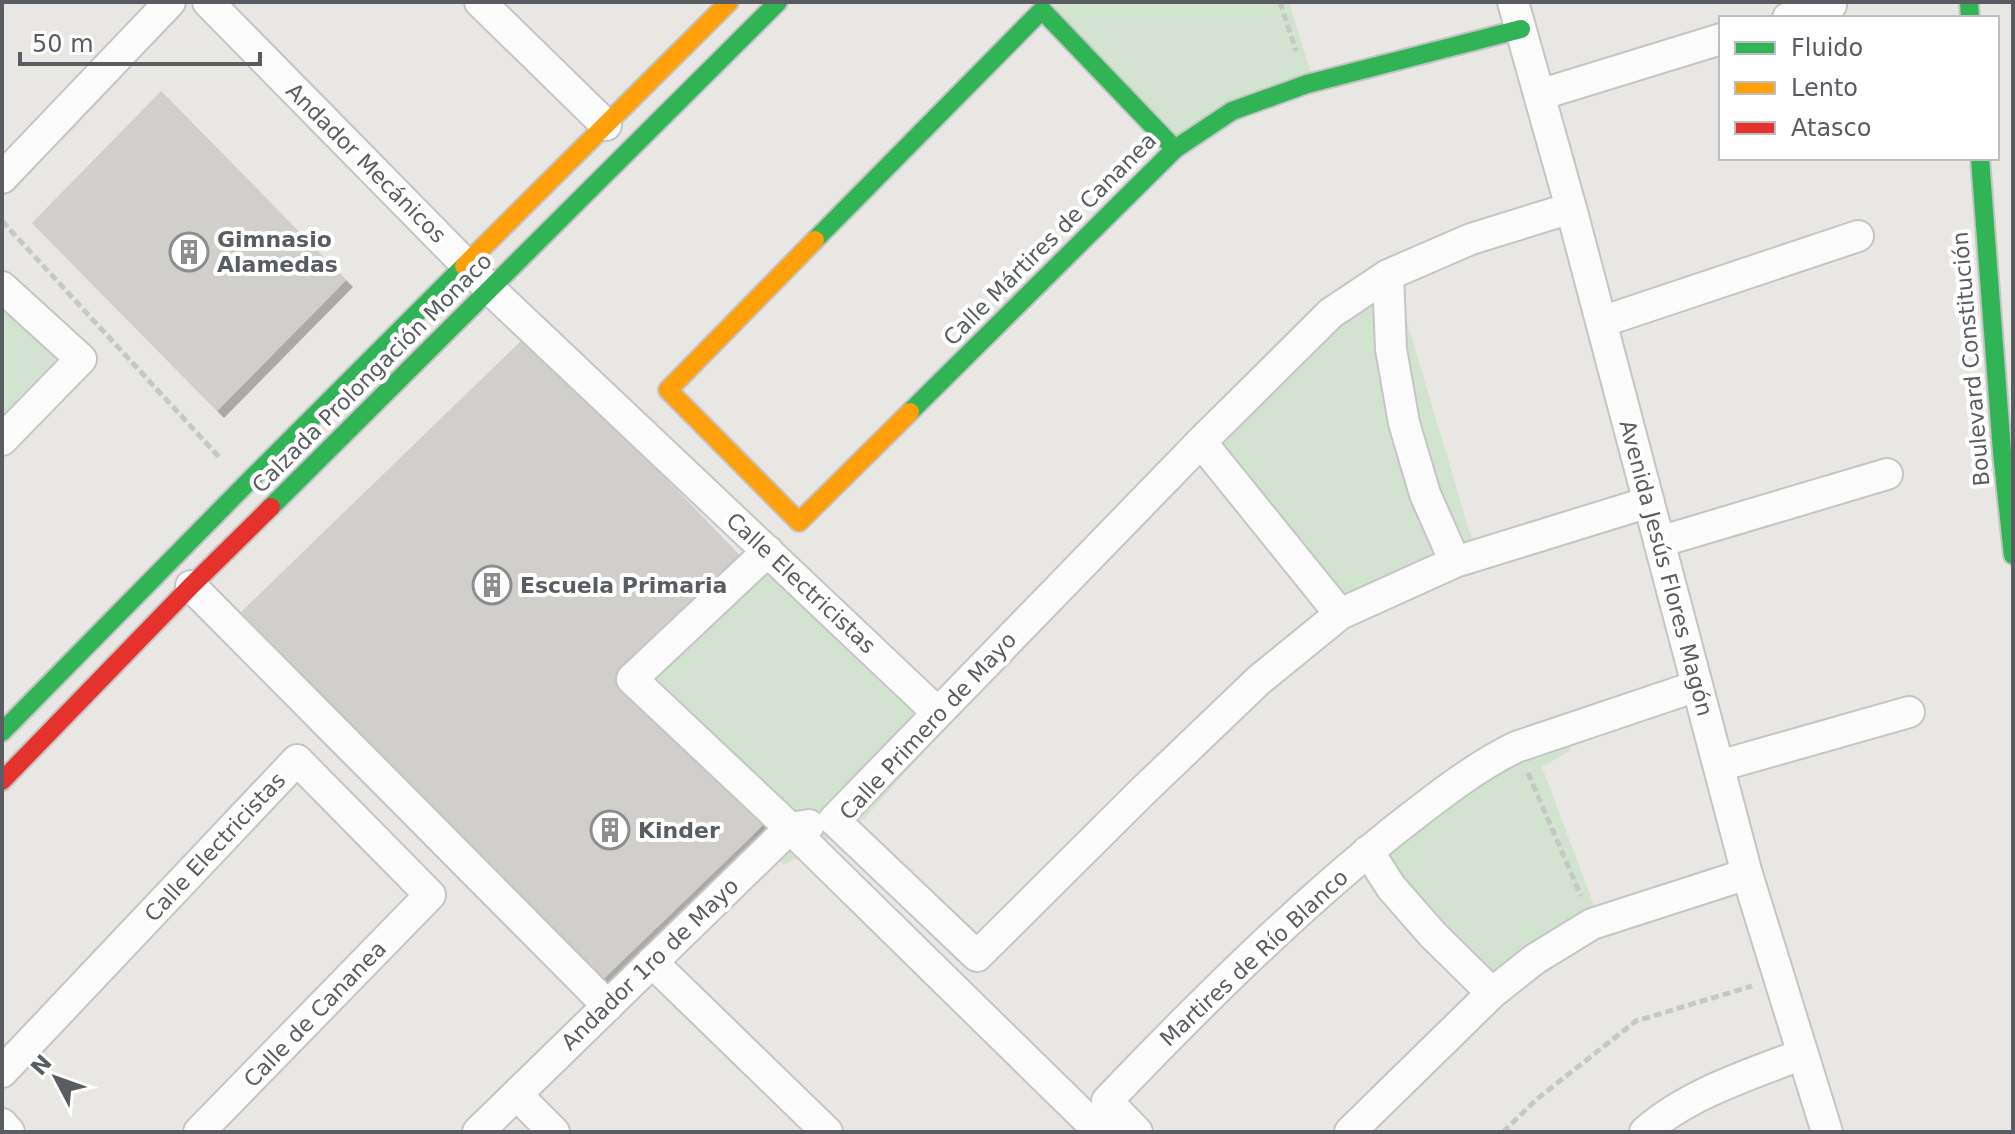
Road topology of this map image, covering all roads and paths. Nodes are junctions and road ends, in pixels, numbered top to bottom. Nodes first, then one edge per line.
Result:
1 (170, 2) edge
2 (208, 2) edge
3 (480, 2) edge
4 (729, 2) edge
5 (1280, 2) edge
6 (1831, 5) dead end
7 (765, 6) edge
8 (1048, 6) edge
9 (1517, 15) edge
10 (1795, 16) edge
11 (1719, 40) edge
12 (1307, 84) junction
13 (1539, 95) junction
14 (606, 125) junction
15 (1175, 149) junction
16 (1980, 160) edge
17 (2, 178) edge
18 (1571, 208) junction
19 (2, 221) edge
20 (1858, 236) dead end
21 (467, 265) junction
22 (1388, 275) junction
23 (2, 287) edge
24 (491, 290) junction
25 (1601, 322) junction
26 (2, 440) edge
27 (1201, 442) junction
28 (1887, 474) dead end
29 (245, 485) junction
30 (1649, 502) junction
31 (1659, 542) junction
32 (768, 551) junction
33 (2013, 555) edge
34 (1455, 562) junction
35 (191, 586) junction
36 (1340, 614) junction
37 (1697, 686) junction
38 (1909, 712) dead end
39 (938, 713) junction
40 (2, 732) edge
41 (1516, 747) junction
42 (1719, 766) junction
43 (2, 781) edge
44 (834, 820) junction
45 (790, 828) junction
46 (1368, 851) junction
47 (1747, 874) junction
48 (430, 895) joint
49 (1592, 924) junction
50 (652, 962) junction
51 (1780, 978) junction
52 (1492, 993) junction
53 (608, 1006) junction
54 (1803, 1054) junction
55 (2, 1072) edge
56 (517, 1095) junction
57 (2, 1124) edge
58 (1652, 1126) edge
59 (9, 1132) edge
60 (199, 1132) edge
61 (478, 1132) edge
62 (554, 1132) edge
63 (827, 1132) edge
64 (1100, 1132) edge
65 (1137, 1132) edge
66 (1350, 1132) edge
67 (1503, 1132) edge
68 (1827, 1132) edge

1 - 17 street
2 - 21 street, Andador Mecánicos
3 - 14 street
4 - 14 street, Calzada Prolongación Monaco
5 - 12 path
6 - 10 street
7 - 24 street, Calzada Prolongación Monaco
8 - 15 street
8 - 15 street, Calle Mártires de Cananea
9 - 12 street, Calle Mártires de Cananea
9 - 13 street, Avenida Jesús Flores Magón
11 - 13 street
12 - 15 street, Calle Mártires de Cananea
13 - 18 street, Avenida Jesús Flores Magón
14 - 21 street, Calzada Prolongación Monaco
16 - 33 street, Boulevard Constitución
18 - 22 street, Calle Primero de Mayo
18 - 25 street, Avenida Jesús Flores Magón
19 - 29 path
20 - 25 street
21 - 24 street, Andador Mecánicos
21 - 29 street, Calzada Prolongación Monaco
22 - 27 street, Calle Primero de Mayo
22 - 34 street
23 - 26 street
24 - 32 street, Calle Electricistas
24 - 35 street, Calzada Prolongación Monaco
25 - 30 street, Avenida Jesús Flores Magón
27 - 36 street
27 - 39 street, Calle Primero de Mayo
28 - 31 street
29 - 40 street, Calzada Prolongación Monaco
30 - 31 street, Avenida Jesús Flores Magón
30 - 34 street, Calle Primero de Mayo
31 - 37 street, Avenida Jesús Flores Magón
32 - 39 street, Calle Electricistas
32 - 45 street
34 - 36 street, Calle Primero de Mayo
35 - 43 street, Calzada Prolongación Monaco
35 - 53 street
36 - 44 street, Calle Primero de Mayo
37 - 41 street
37 - 42 street, Avenida Jesús Flores Magón
38 - 42 street
39 - 44 street, Calle Primero de Mayo
41 - 46 street
41 - 49 path
42 - 47 street, Avenida Jesús Flores Magón
44 - 45 street
45 - 50 street, Andador 1ro de Mayo
45 - 64 street
46 - 52 street, Martires de Río Blanco
46 - 65 street, Martires de Río Blanco
47 - 49 street
47 - 51 street, Avenida Jesús Flores Magón
48 - 55 street, Calle Electricistas
48 - 60 street, Calle de Cananea
49 - 52 street
50 - 53 street, Andador 1ro de Mayo
50 - 63 street
51 - 54 street, Avenida Jesús Flores Magón
51 - 67 path
52 - 66 street
53 - 56 street, Andador 1ro de Mayo
54 - 58 street
54 - 68 street, Avenida Jesús Flores Magón
56 - 61 street, Andador 1ro de Mayo
56 - 62 street
57 - 59 street

